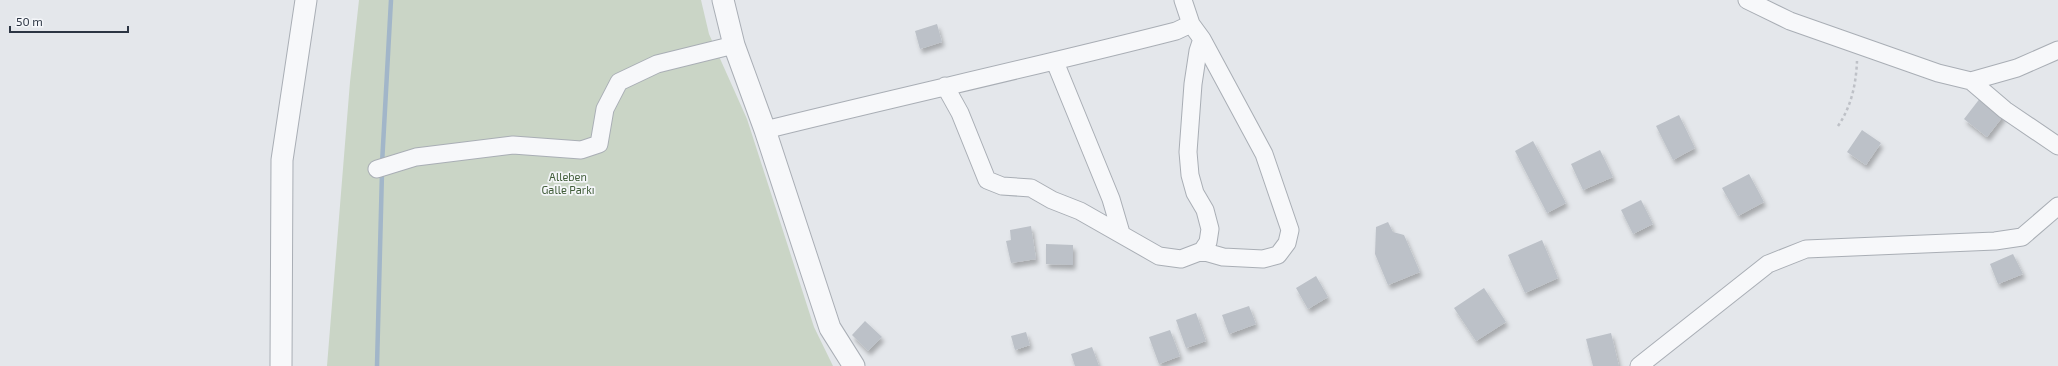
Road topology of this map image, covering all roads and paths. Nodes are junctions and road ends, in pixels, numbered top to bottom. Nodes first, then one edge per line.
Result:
1 (306, 0) edge
2 (722, 0) edge
3 (1184, 0) edge
4 (1747, 0) edge
5 (1191, 24) junction
6 (1202, 38) junction
7 (734, 45) junction
8 (1858, 45) junction
9 (2058, 50) edge
10 (1054, 62) junction
11 (1972, 82) junction
12 (945, 86) junction
13 (1838, 126) dead end
14 (765, 130) junction
15 (2058, 146) edge
16 (377, 169) dead end
17 (2058, 206) edge
18 (1121, 233) junction
19 (1202, 251) junction
20 (281, 366) edge
21 (854, 366) edge
22 (1638, 366) edge

1 - 20 street
2 - 7 street
3 - 5 street
4 - 8 street
5 - 6 street
5 - 10 street
6 - 19 street
6 - 19 street
7 - 14 street
7 - 16 street
8 - 11 street
8 - 13 path
9 - 11 street
10 - 12 street
10 - 18 street
11 - 15 street
12 - 14 street
12 - 18 street
14 - 21 street
17 - 22 street
18 - 19 street

